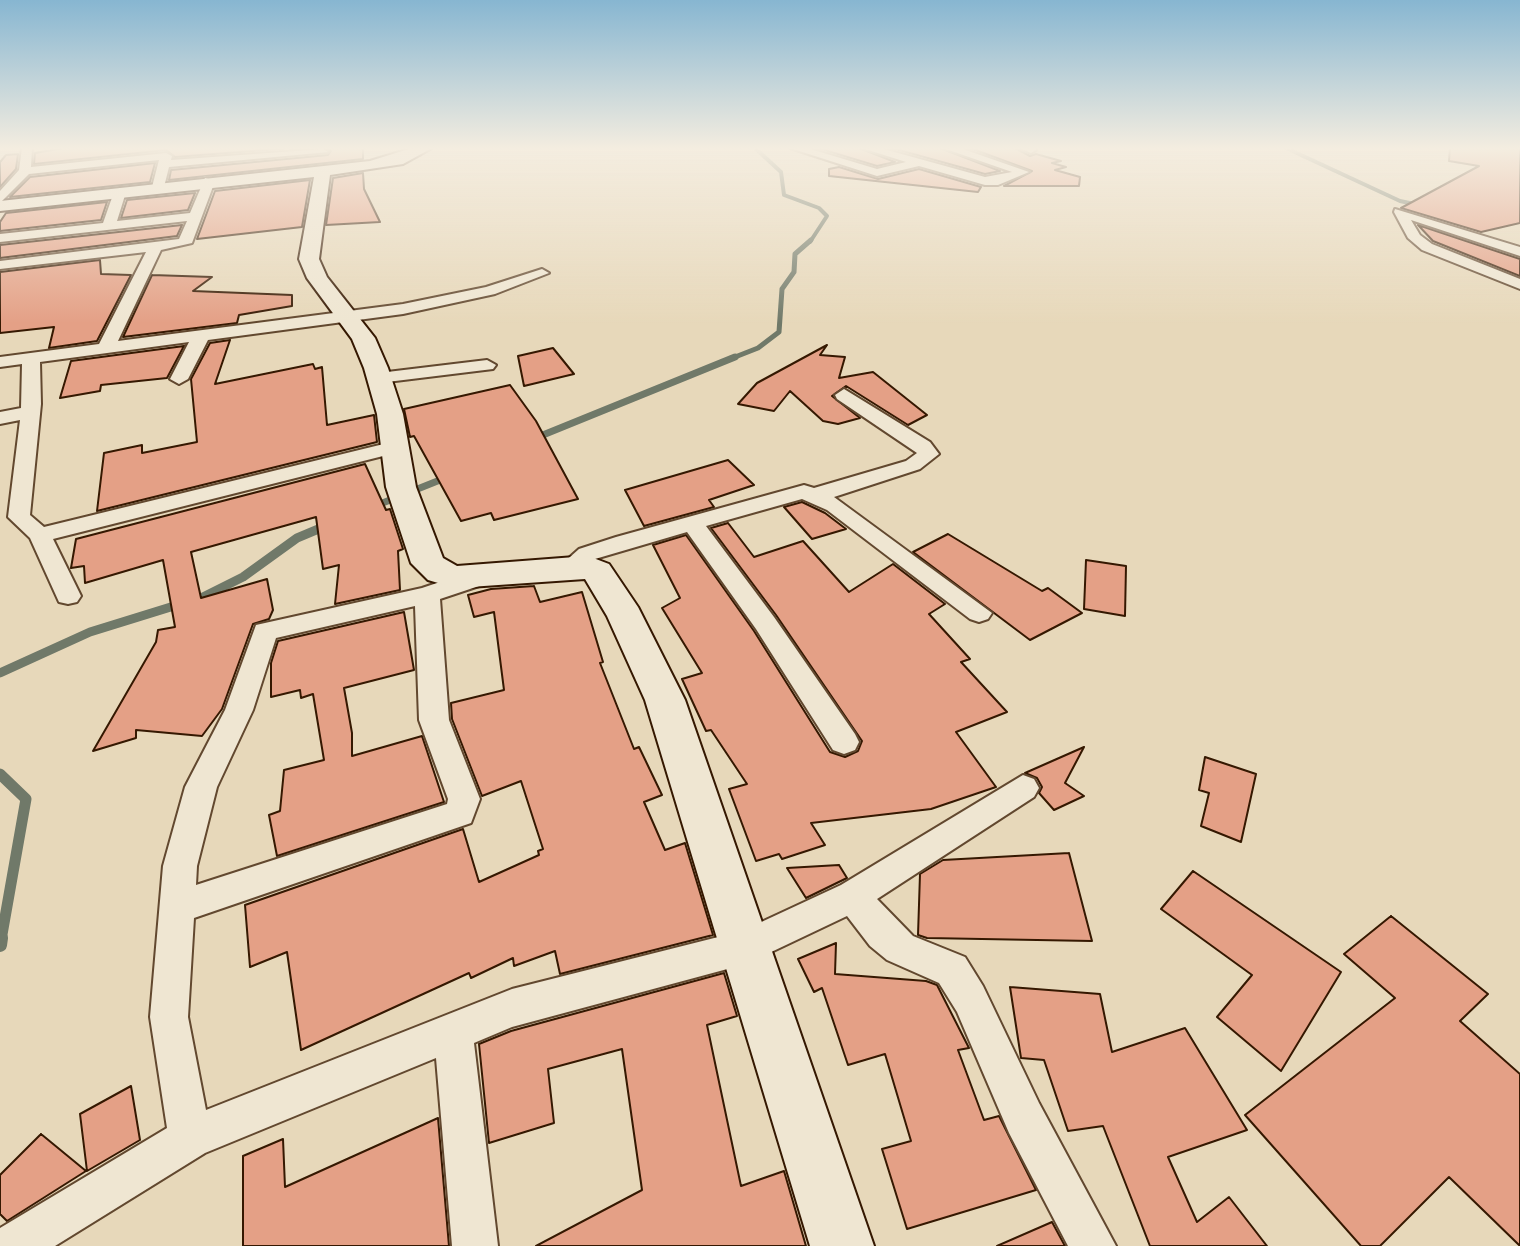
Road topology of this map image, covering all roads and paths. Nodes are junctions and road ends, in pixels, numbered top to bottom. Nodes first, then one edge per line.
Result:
1 (115, 206) edge
2 (200, 206) edge
3 (317, 206) edge
4 (197, 216) junction
5 (109, 226) junction
6 (0, 238) edge
7 (155, 247) junction
8 (1520, 252) edge
9 (1, 266) edge
10 (542, 273) dead end
11 (425, 282) dead end
12 (1520, 284) edge
13 (432, 304) junction
14 (348, 315) junction
15 (200, 338) junction
16 (105, 350) junction
17 (31, 358) junction
18 (0, 362) edge
19 (487, 365) dead end
20 (379, 378) junction
21 (179, 379) dead end
22 (844, 395) dead end
23 (30, 412) junction
24 (0, 418) edge
25 (396, 447) junction
26 (816, 495) junction
27 (10, 519) edge
28 (691, 522) junction
29 (40, 535) junction
30 (573, 565) junction
31 (482, 576) junction
32 (427, 595) junction
33 (68, 596) dead end
34 (979, 613) dead end
35 (844, 742) dead end
36 (1023, 788) dead end
37 (853, 896) junction
38 (175, 908) junction
39 (746, 947) junction
40 (453, 1031) junction
41 (190, 1138) junction
42 (15, 1244) edge
43 (475, 1246) edge
44 (842, 1246) edge
45 (1093, 1246) edge

1 - 5 street
2 - 4 street
3 - 14 street
4 - 5 street
4 - 7 street
5 - 6 street
7 - 9 street
7 - 16 street
8 - 12 street
10 - 13 street
11 - 13 street
13 - 14 street
14 - 15 street
14 - 20 street
15 - 16 street
15 - 21 street
16 - 17 street
17 - 18 street
17 - 23 street
19 - 20 street
20 - 25 street
22 - 26 street
23 - 24 street
23 - 27 street
25 - 29 street
25 - 31 street
26 - 28 street
26 - 34 street
27 - 29 street
28 - 30 street
28 - 35 street
29 - 33 street
30 - 31 street
30 - 39 street
31 - 32 street
32 - 38 street
32 - 38 street
36 - 37 street
37 - 39 street
37 - 45 street
38 - 41 street
39 - 40 street
39 - 44 street
40 - 41 street
40 - 43 street
41 - 42 street

